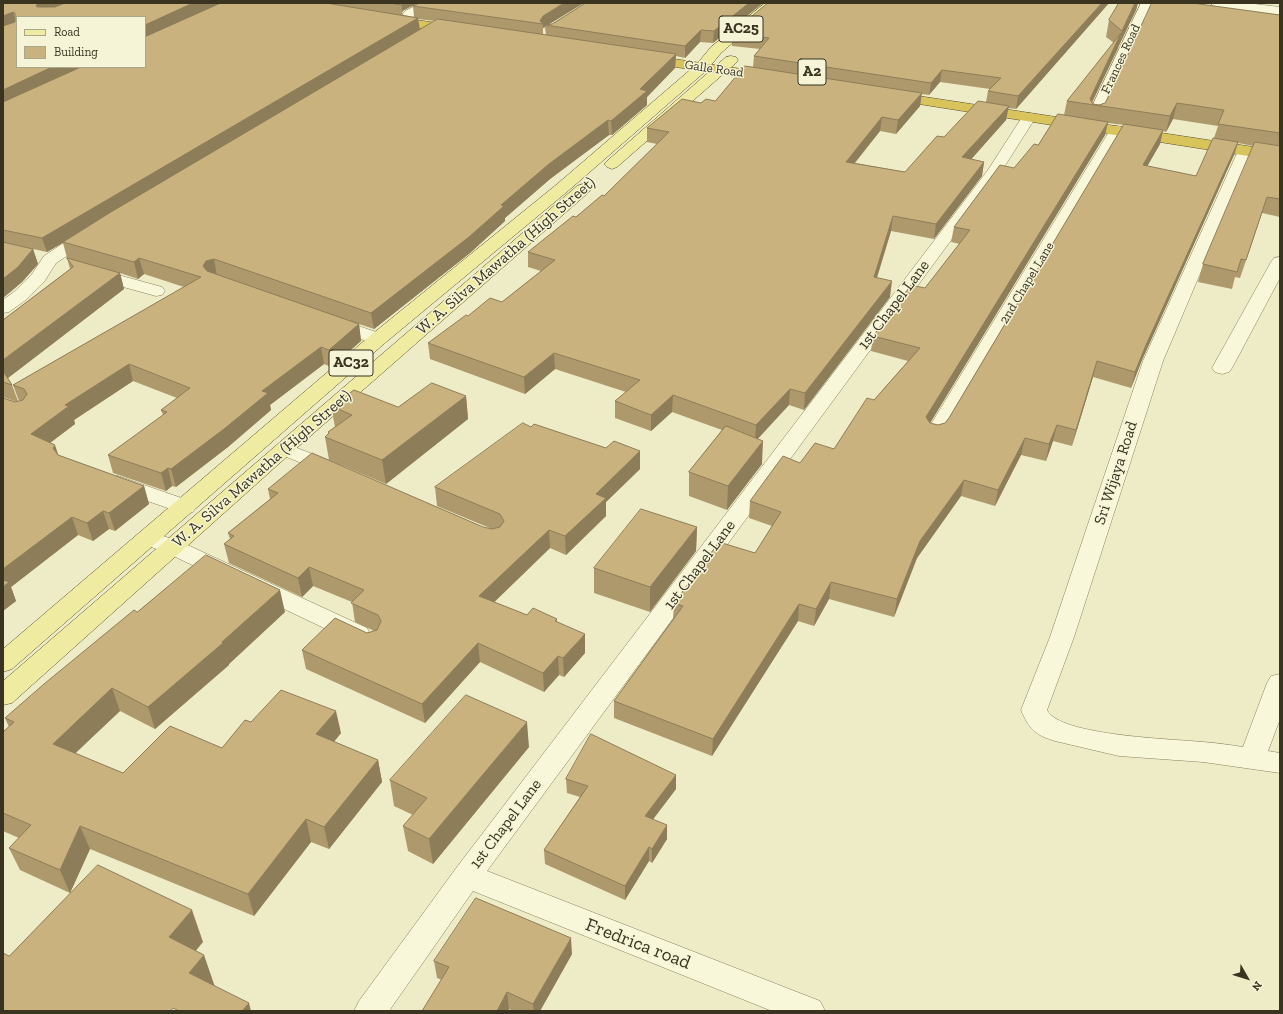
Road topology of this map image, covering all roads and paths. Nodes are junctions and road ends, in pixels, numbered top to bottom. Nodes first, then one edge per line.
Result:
1 (430, 3) edge
2 (772, 3) edge
3 (1147, 3) edge
4 (1217, 3) edge
5 (1280, 11) edge
6 (409, 14) junction
7 (436, 27) junction
8 (420, 36) edge
9 (641, 46) edge
10 (631, 56) edge
11 (716, 63) junction
12 (773, 66) edge
13 (781, 79) edge
14 (1095, 115) junction
15 (1029, 117) junction
16 (1117, 130) junction
17 (1280, 144) edge
18 (1244, 151) junction
19 (1280, 156) edge
20 (101, 227) edge
21 (44, 258) junction
22 (1280, 262) edge
23 (156, 291) dead end
24 (3, 308) edge
25 (320, 319) edge
26 (378, 339) junction
27 (1222, 368) dead end
28 (935, 434) edge
29 (284, 449) junction
30 (99, 476) edge
31 (349, 477) edge
32 (185, 507) junction
33 (148, 538) junction
34 (174, 547) junction
35 (372, 641) edge
36 (3, 663) edge
37 (1280, 683) edge
38 (3, 696) edge
39 (1252, 759) junction
40 (1280, 763) edge
41 (468, 876) junction
42 (370, 1011) edge
43 (809, 1011) edge

1 - 6 street
2 - 11 main road, AC25
3 - 14 street, Frances Road
4 - 5 street
6 - 7 highway
6 - 7 highway
7 - 8 street
9 - 11 highway, Galle Road / A2
10 - 11 highway, Galle Road / A2
11 - 12 highway, Galle Road / A2
11 - 13 highway, Galle Road / A2
11 - 26 main road, W. A. Silva Mawatha (High Street) / AC32
11 - 29 main road, W. A. Silva Mawatha (High Street) / AC32
14 - 15 highway
14 - 17 highway
15 - 16 highway
15 - 41 street, 1st Chapel Lane
16 - 18 highway
16 - 28 street, 2nd Chapel Lane
18 - 19 highway
18 - 39 street, Sri Wijaya Road
20 - 21 street
21 - 23 street
21 - 24 street
22 - 27 street
25 - 26 street
26 - 32 main road, W. A. Silva Mawatha (High Street) / AC32
29 - 31 street
29 - 34 main road, W. A. Silva Mawatha (High Street) / AC32
30 - 32 street
32 - 33 main road, W. A. Silva Mawatha (High Street) / AC32
33 - 34 street
33 - 36 main road, W. A. Silva Mawatha (High Street) / AC32
34 - 35 street
34 - 38 main road, W. A. Silva Mawatha (High Street) / AC32
37 - 39 street
39 - 40 street, Sri Wijaya Road
41 - 42 street, 1st Chapel Lane
41 - 43 street, Fredrica road

